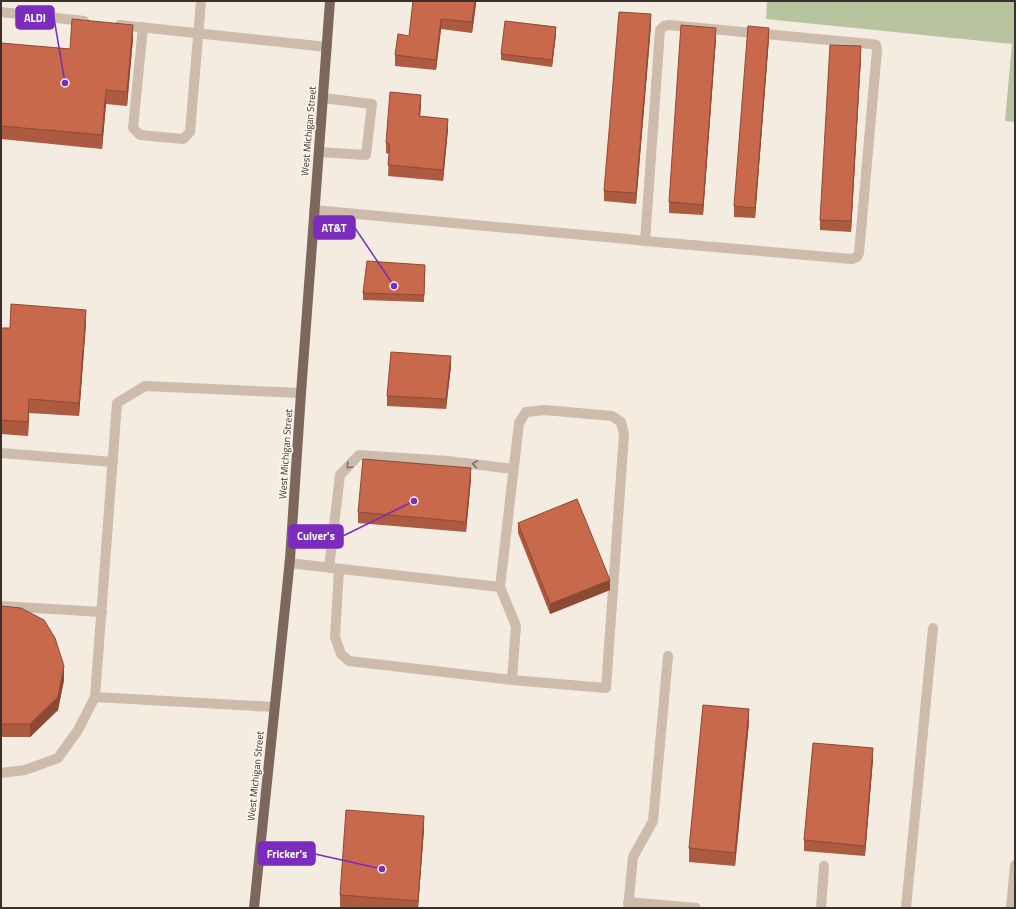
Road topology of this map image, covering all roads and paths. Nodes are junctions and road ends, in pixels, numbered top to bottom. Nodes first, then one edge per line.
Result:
1 (201, 1) edge
2 (330, 1) edge
3 (1, 12) edge
4 (96, 22) edge
5 (111, 24) edge
6 (143, 27) junction
7 (198, 33) junction
8 (327, 47) junction
9 (323, 98) junction
10 (319, 152) junction
11 (314, 210) junction
12 (645, 241) junction
13 (301, 394) junction
14 (1, 453) edge
15 (112, 462) junction
16 (513, 469) junction
17 (289, 563) junction
18 (334, 568) junction
19 (500, 587) junction
20 (1, 606) edge
21 (102, 612) junction
22 (933, 628) dead end
23 (668, 656) dead end
24 (512, 680) junction
25 (95, 697) junction
26 (274, 707) junction
27 (1, 773) edge
28 (1015, 865) edge
29 (824, 866) dead end
30 (628, 905) edge
31 (254, 908) edge
32 (696, 908) edge
33 (821, 908) edge
34 (906, 908) edge
35 (1011, 908) edge

1 - 7 lane
2 - 8 main road, West Michigan Street
3 - 4 lane
5 - 6 lane
6 - 7 lane
6 - 7 lane
7 - 8 lane
8 - 9 main road, West Michigan Street
9 - 10 main road, West Michigan Street
9 - 10 lane
10 - 11 main road, West Michigan Street
11 - 12 lane
11 - 13 main road, West Michigan Street
12 - 12 lane
13 - 15 lane
13 - 17 main road, West Michigan Street
14 - 15 lane
15 - 21 lane
16 -> 18 lane
16 - 19 lane
16 - 24 lane
17 - 18 lane
17 - 26 main road, West Michigan Street
18 - 19 lane
18 - 24 lane
19 - 24 lane
20 - 21 lane
21 - 25 lane
22 - 34 lane
23 - 30 lane
25 - 26 lane
25 - 27 lane
26 - 31 main road, West Michigan Street
28 - 35 lane
29 - 33 lane
30 - 32 lane

